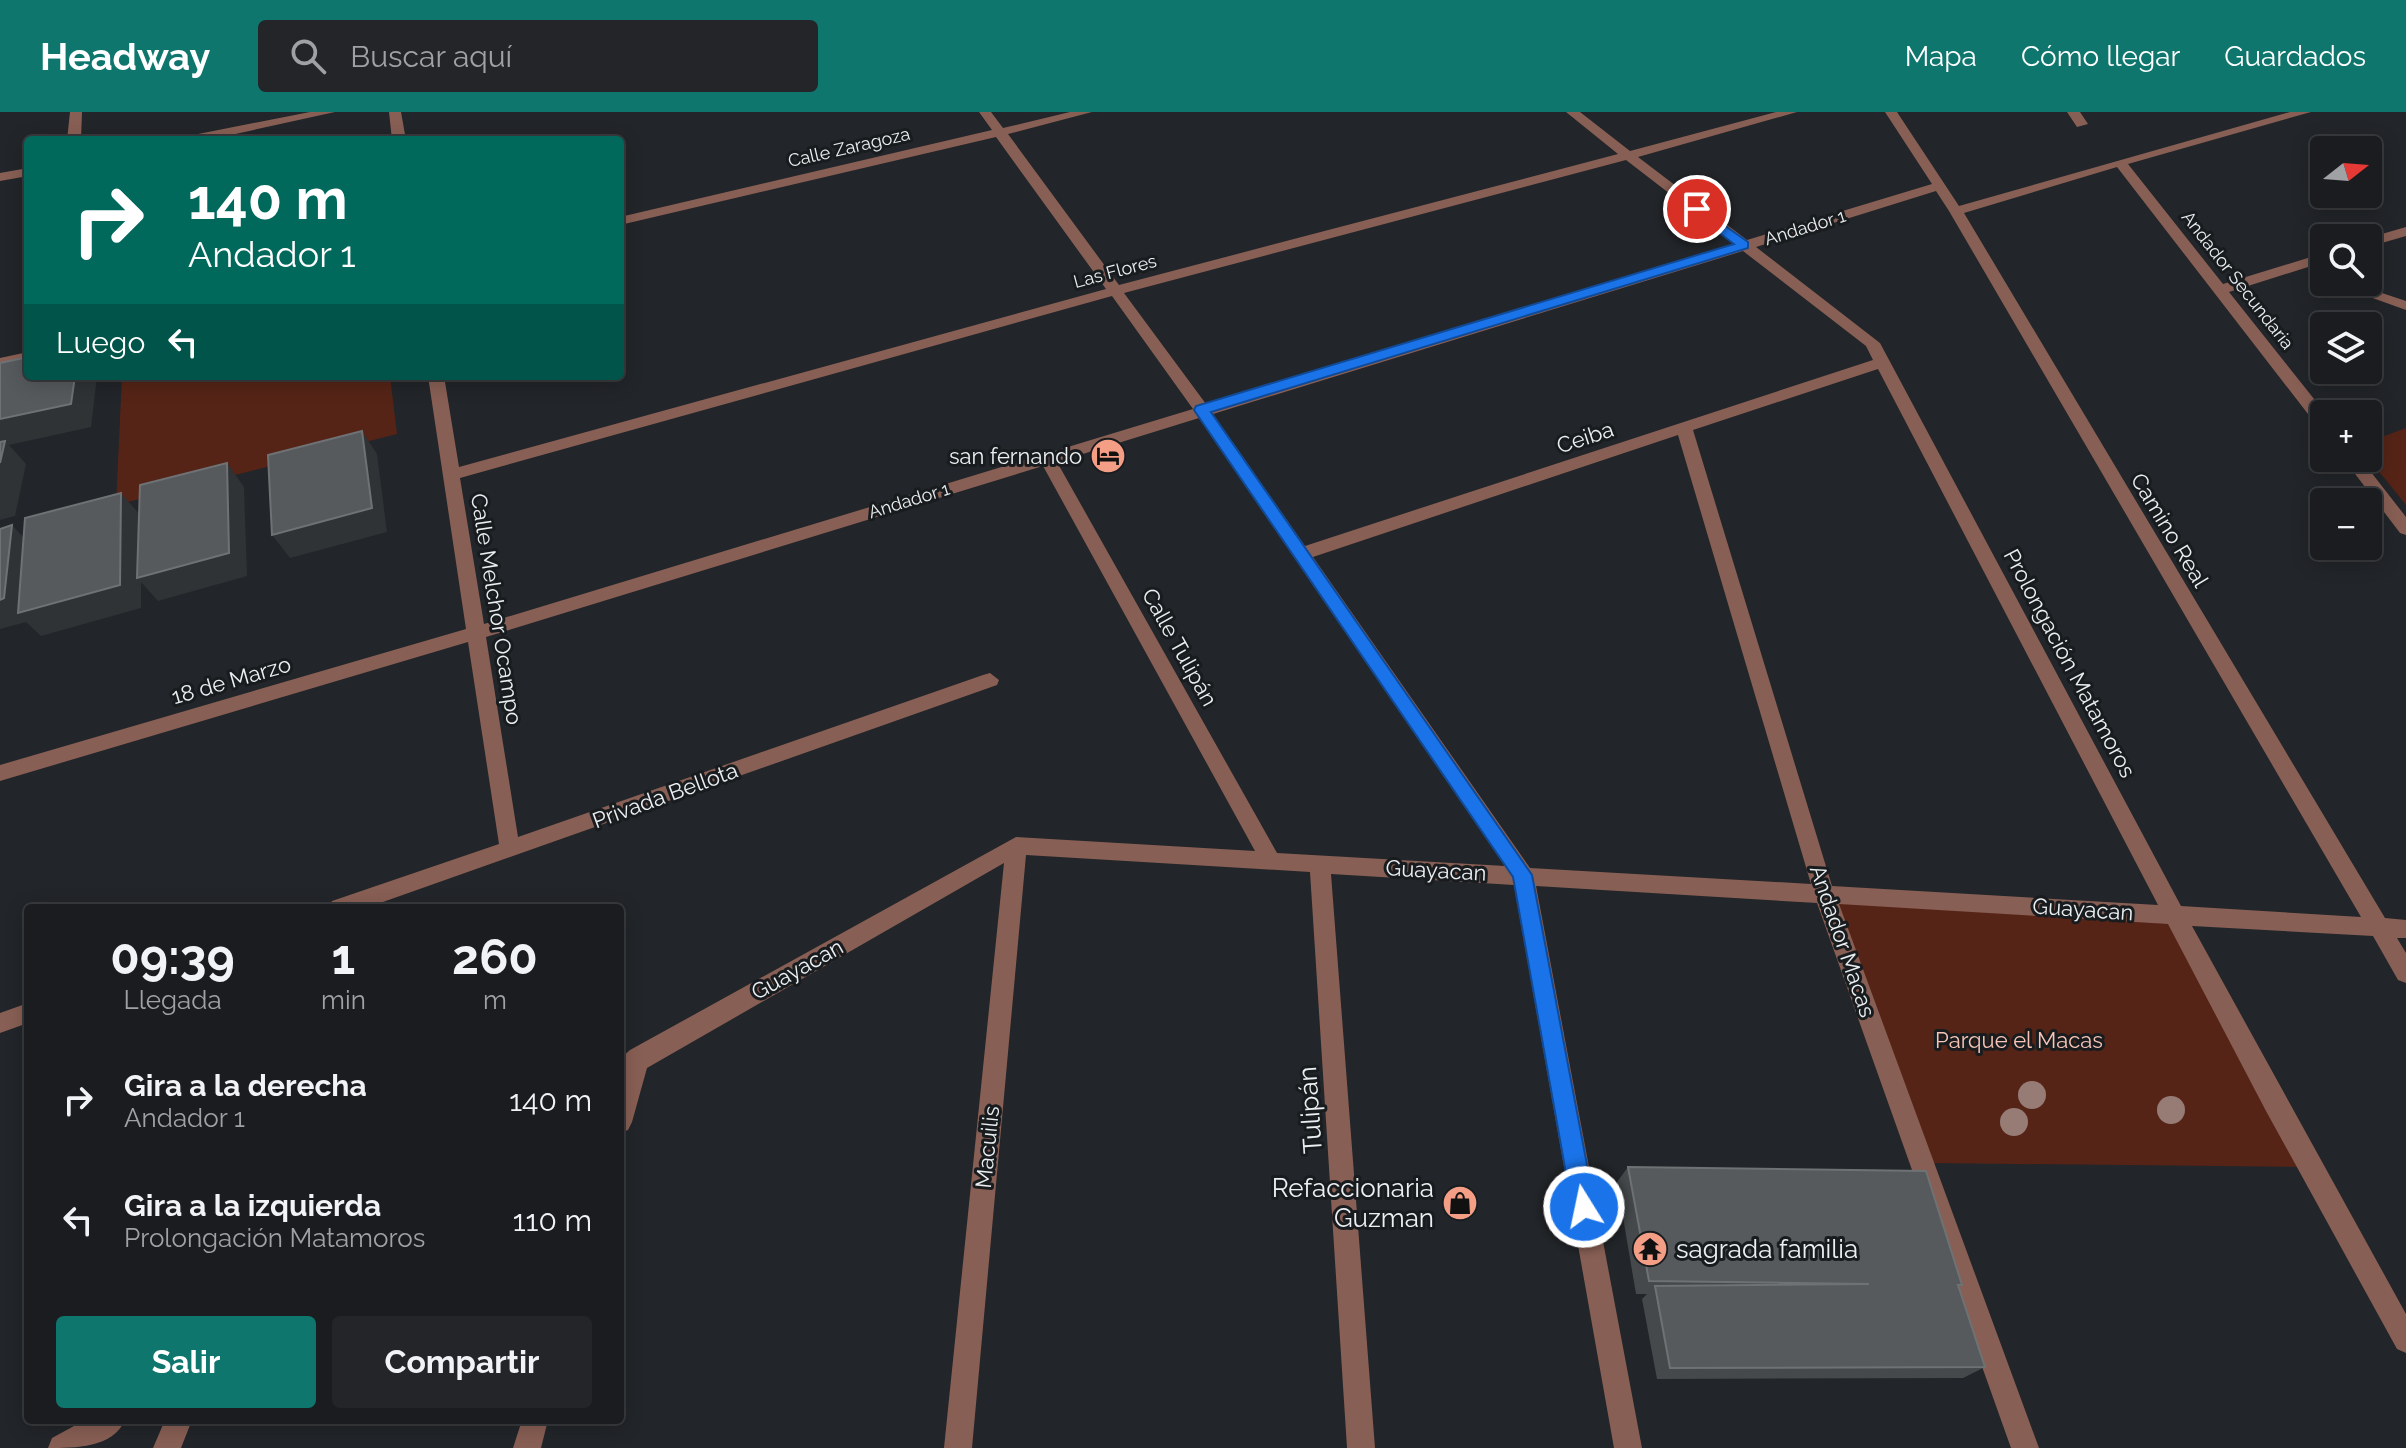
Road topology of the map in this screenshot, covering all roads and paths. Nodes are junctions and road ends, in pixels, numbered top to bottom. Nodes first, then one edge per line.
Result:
1 (76, 112) edge
2 (329, 112) edge
3 (395, 112) edge
4 (985, 112) edge
5 (1086, 112) edge
6 (1572, 112) edge
7 (1791, 112) edge
8 (1891, 112) edge
9 (2073, 112) edge
10 (2305, 112) edge
11 (2082, 124) dead end
12 (999, 132) junction
13 (74, 136) edge
14 (208, 136) edge
15 (398, 136) edge
16 (1627, 156) junction
17 (2120, 162) junction
18 (24, 173) edge
19 (0, 177) edge
20 (1940, 186) junction
21 (1956, 211) junction
22 (624, 220) edge
23 (2406, 231) edge
24 (2382, 239) edge
25 (1744, 245) junction
26 (2310, 261) edge
27 (2292, 267) junction
28 (2310, 273) edge
29 (2220, 290) junction
30 (1115, 291) junction
31 (2376, 296) edge
32 (2406, 306) edge
33 (24, 358) edge
34 (1882, 362) junction
35 (0, 363) edge
36 (437, 380) edge
37 (2310, 405) edge
38 (1202, 410) junction
39 (1684, 427) junction
40 (1046, 457) junction
41 (2362, 472) edge
42 (451, 475) junction
43 (2406, 529) edge
44 (1301, 554) junction
45 (476, 633) junction
46 (990, 680) dead end
47 (0, 773) edge
48 (1016, 846) junction
49 (510, 850) junction
50 (1271, 861) junction
51 (1320, 863) junction
52 (1523, 875) junction
53 (1824, 893) junction
54 (352, 904) edge
55 (2177, 915) junction
56 (2379, 927) junction
57 (2406, 929) edge
58 (2406, 973) edge
59 (24, 1014) edge
60 (0, 1023) edge
61 (629, 1064) edge
62 (624, 1096) edge
63 (2406, 1340) edge
64 (105, 1424) edge
65 (177, 1424) edge
66 (534, 1424) edge
67 (62, 1448) edge
68 (167, 1448) edge
69 (527, 1448) edge
70 (958, 1448) edge
71 (1361, 1448) edge
72 (1628, 1448) edge
73 (2025, 1448) edge

1 - 13 street
2 - 14 street
3 - 15 street
4 - 12 street
5 - 12 street, Calle Zaragoza
6 - 16 street, Prolongación Matamoros
7 - 16 street, Las Flores
8 - 20 street, Camino Real
9 - 11 street
10 - 17 street
12 - 22 street, Calle Zaragoza
12 - 30 street
16 - 25 street, Prolongación Matamoros
16 - 30 street, Las Flores
17 - 21 street
17 - 29 street, Andador Secundaria
18 - 19 street
20 - 21 street, Camino Real
20 - 25 street, Andador 1
21 - 56 street, Camino Real
23 - 24 street
25 - 34 street, Prolongación Matamoros
25 - 38 street, Andador 1
26 - 27 street
27 - 28 street
27 - 29 street
29 - 37 street, Andador Secundaria
30 - 38 street
30 - 42 street, Las Flores
31 - 32 street
33 - 35 street
34 - 39 street, Ceiba
34 - 55 street, Prolongación Matamoros
36 - 42 street, Calle Melchor Ocampo
38 - 40 street, Andador 1
38 - 44 street
39 - 44 street, Ceiba
39 - 53 street, Andador Macas
40 - 45 street, Andador 1
40 - 50 street, Calle Tulipán
41 - 43 street
42 - 45 street, Calle Melchor Ocampo
44 - 52 street
45 - 47 street, 18 de Marzo
45 - 49 street, Calle Melchor Ocampo
46 - 49 street, Privada Bellota
48 - 50 street, Guayacan
48 - 61 street, Guayacan
48 - 70 street, Macuilis
49 - 54 street, Privada Bellota
50 - 51 street, Guayacan
51 - 52 street, Guayacan
51 - 71 street, Tulipán
52 - 53 street, Guayacan
52 - 72 street
53 - 55 street, Guayacan
53 - 73 street, Andador Macas
55 - 56 street, Guayacan
55 - 63 street, Prolongación Matamoros
56 - 57 street, Guayacan
56 - 58 street, Camino Real
59 - 60 street
61 - 62 street
64 - 67 street
65 - 68 street
66 - 69 street

